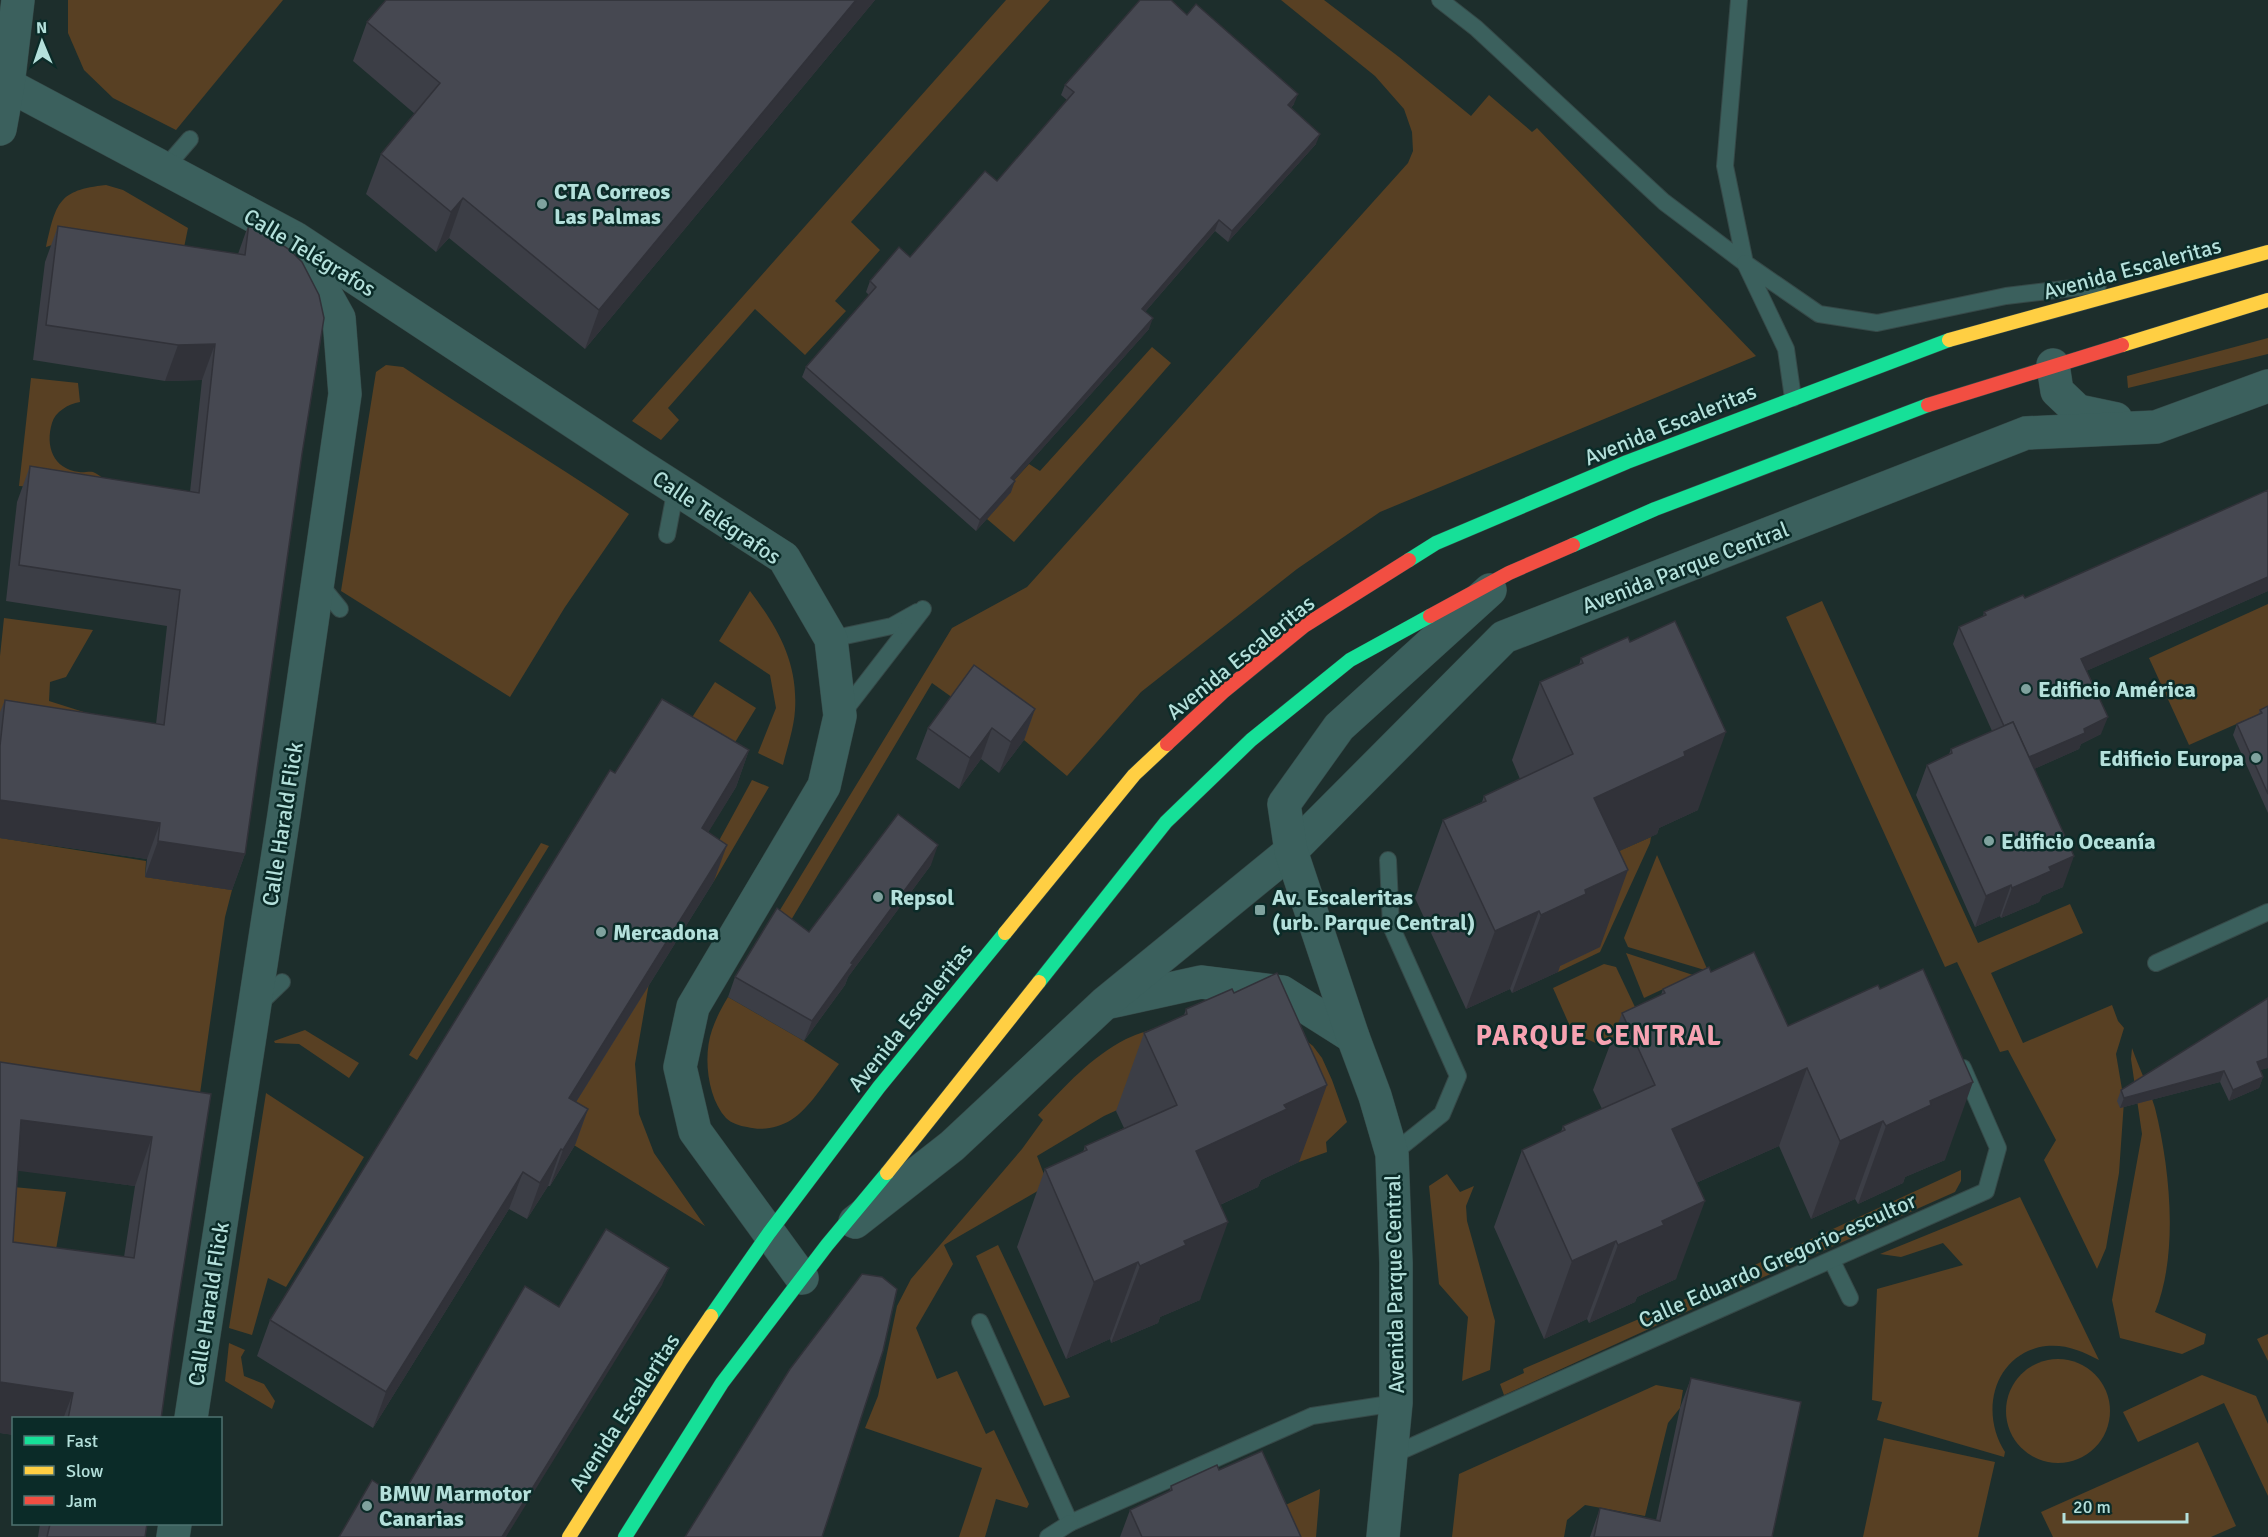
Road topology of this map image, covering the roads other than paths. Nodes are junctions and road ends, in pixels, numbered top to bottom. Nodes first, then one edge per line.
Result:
1 (18, 0) edge
2 (1440, 0) edge
3 (1739, 0) edge
4 (8, 86) junction
5 (0, 129) edge
6 (190, 139) dead end
7 (164, 169) junction
8 (295, 238) junction
9 (2268, 252) edge
10 (1745, 263) junction
11 (2192, 273) junction
12 (2268, 300) edge
13 (2053, 365) junction
14 (2268, 386) edge
15 (1793, 398) junction
16 (2156, 427) junction
17 (676, 488) junction
18 (667, 535) dead end
19 (1509, 573) junction
20 (318, 582) junction
21 (340, 609) dead end
22 (831, 639) junction
23 (840, 716) junction
24 (1291, 851) junction
25 (1388, 860) dead end
26 (2268, 912) edge
27 (2156, 963) dead end
28 (282, 982) dead end
29 (1105, 1003) junction
30 (253, 1010) junction
31 (1353, 1037) junction
32 (1954, 1049) edge
33 (1392, 1154) junction
34 (768, 1233) junction
35 (826, 1245) junction
36 (1832, 1261) junction
37 (802, 1278) junction
38 (1850, 1298) dead end
39 (980, 1322) dead end
40 (1396, 1403) junction
41 (191, 1417) edge
42 (1392, 1455) junction
43 (1070, 1523) junction
44 (569, 1537) edge
45 (626, 1537) edge
46 (1047, 1537) edge
47 (1383, 1537) edge

1 - 4 street
2 - 10 lane
3 - 10 lane
4 - 5 street
4 - 7 street, Calle Telégrafos
6 - 7 lane
7 - 8 street, Calle Telégrafos
8 - 17 street, Calle Telégrafos
8 - 20 street, Calle Harald Flick
9 - 11 street, Avenida Escaleritas
10 - 11 lane
10 - 15 lane
11 - 15 street, Avenida Escaleritas
12 - 13 street
13 - 16 street
13 - 19 street
14 - 16 street, Avenida Parque Central
15 - 34 street, Avenida Escaleritas
16 - 24 street, Avenida Parque Central
17 - 18 lane
17 - 22 street, Calle Telégrafos
19 - 24 street, Avenida Parque Central
19 - 35 street
20 - 21 lane
20 - 30 street, Calle Harald Flick
22 - 23 street, Calle Telégrafos
22 - 23 lane
23 - 34 street, Calle Telégrafos
24 - 29 street, Avenida Parque Central
24 - 31 street, Avenida Parque Central
25 - 33 lane
26 - 27 lane
28 - 30 lane
29 - 31 street
29 - 35 street, Avenida Parque Central
30 - 41 street, Calle Harald Flick
31 - 33 street, Avenida Parque Central
32 - 36 lane, Calle Eduardo Gregorio-escultor
33 - 40 street, Avenida Parque Central
34 - 37 street, Calle Telégrafos
34 - 44 street, Avenida Escaleritas
35 - 37 street
36 - 38 lane
36 - 42 lane, Calle Eduardo Gregorio-escultor
37 - 45 street
39 - 43 lane
40 - 42 street, Avenida Parque Central
40 - 43 lane
42 - 47 street, Avenida Parque Central
43 - 46 lane

